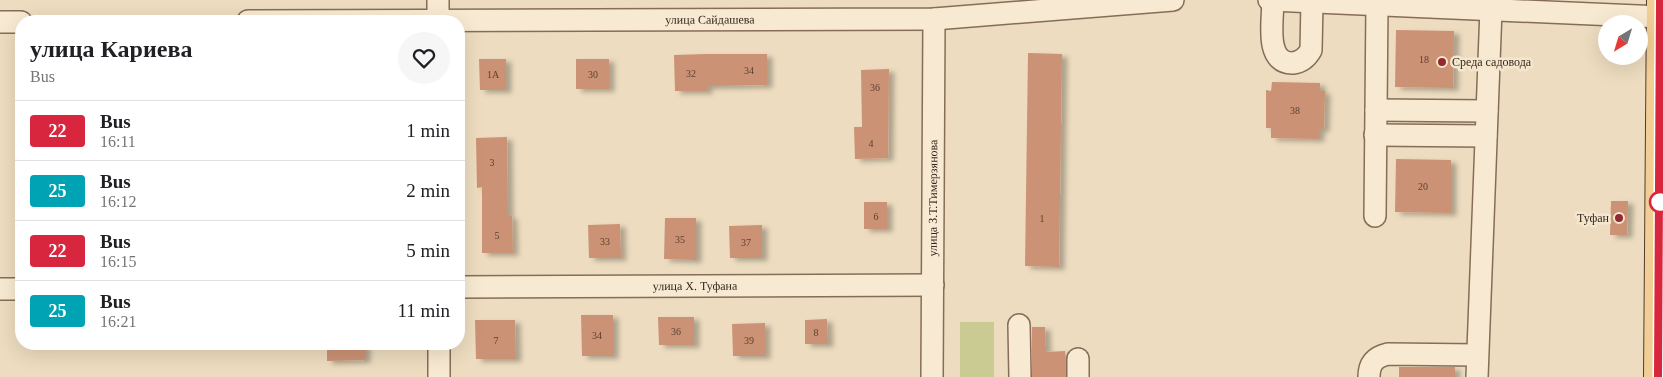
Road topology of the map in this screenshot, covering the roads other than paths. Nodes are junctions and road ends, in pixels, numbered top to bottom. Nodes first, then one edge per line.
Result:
1 (1172, 0) edge
2 (1269, 0) edge
3 (1273, 0) edge
4 (1312, 2) junction
5 (1377, 4) junction
6 (1462, 4) edge
7 (1539, 6) edge
8 (1491, 10) junction
9 (1661, 11) edge
10 (438, 14) edge
11 (411, 15) edge
12 (934, 19) junction
13 (0, 22) edge
14 (15, 22) edge
15 (1376, 110) junction
16 (1487, 111) junction
17 (1375, 135) junction
18 (1486, 136) junction
19 (1375, 216) dead end
20 (933, 285) junction
21 (465, 287) edge
22 (0, 289) edge
23 (15, 289) edge
24 (1019, 324) dead end
25 (439, 350) edge
26 (1477, 355) junction
27 (439, 377) edge
28 (932, 377) edge
29 (1020, 377) edge
30 (1369, 377) edge
31 (1477, 377) edge
32 (1658, 377) edge

1 - 12 street, улица Сайдашева
2 - 3 street
3 - 4 street
3 - 4 street
4 - 5 street
5 - 6 street
5 - 15 street
6 - 8 street
7 - 8 street
7 - 9 street
8 - 16 street
9 - 32 main road
10 - 11 street, улица Сайдашева
10 - 12 street, улица Сайдашева
12 - 20 street, улица З.Т.Тимерзянова
13 - 14 street
15 - 16 street
15 - 17 street
16 - 18 street
17 - 18 street
17 - 19 street
18 - 26 street
20 - 21 street, улица Х. Туфана
20 - 28 street, улица З.Т.Тимерзянова
22 - 23 street
24 - 29 street
25 - 27 street
26 - 30 street
26 - 31 street

